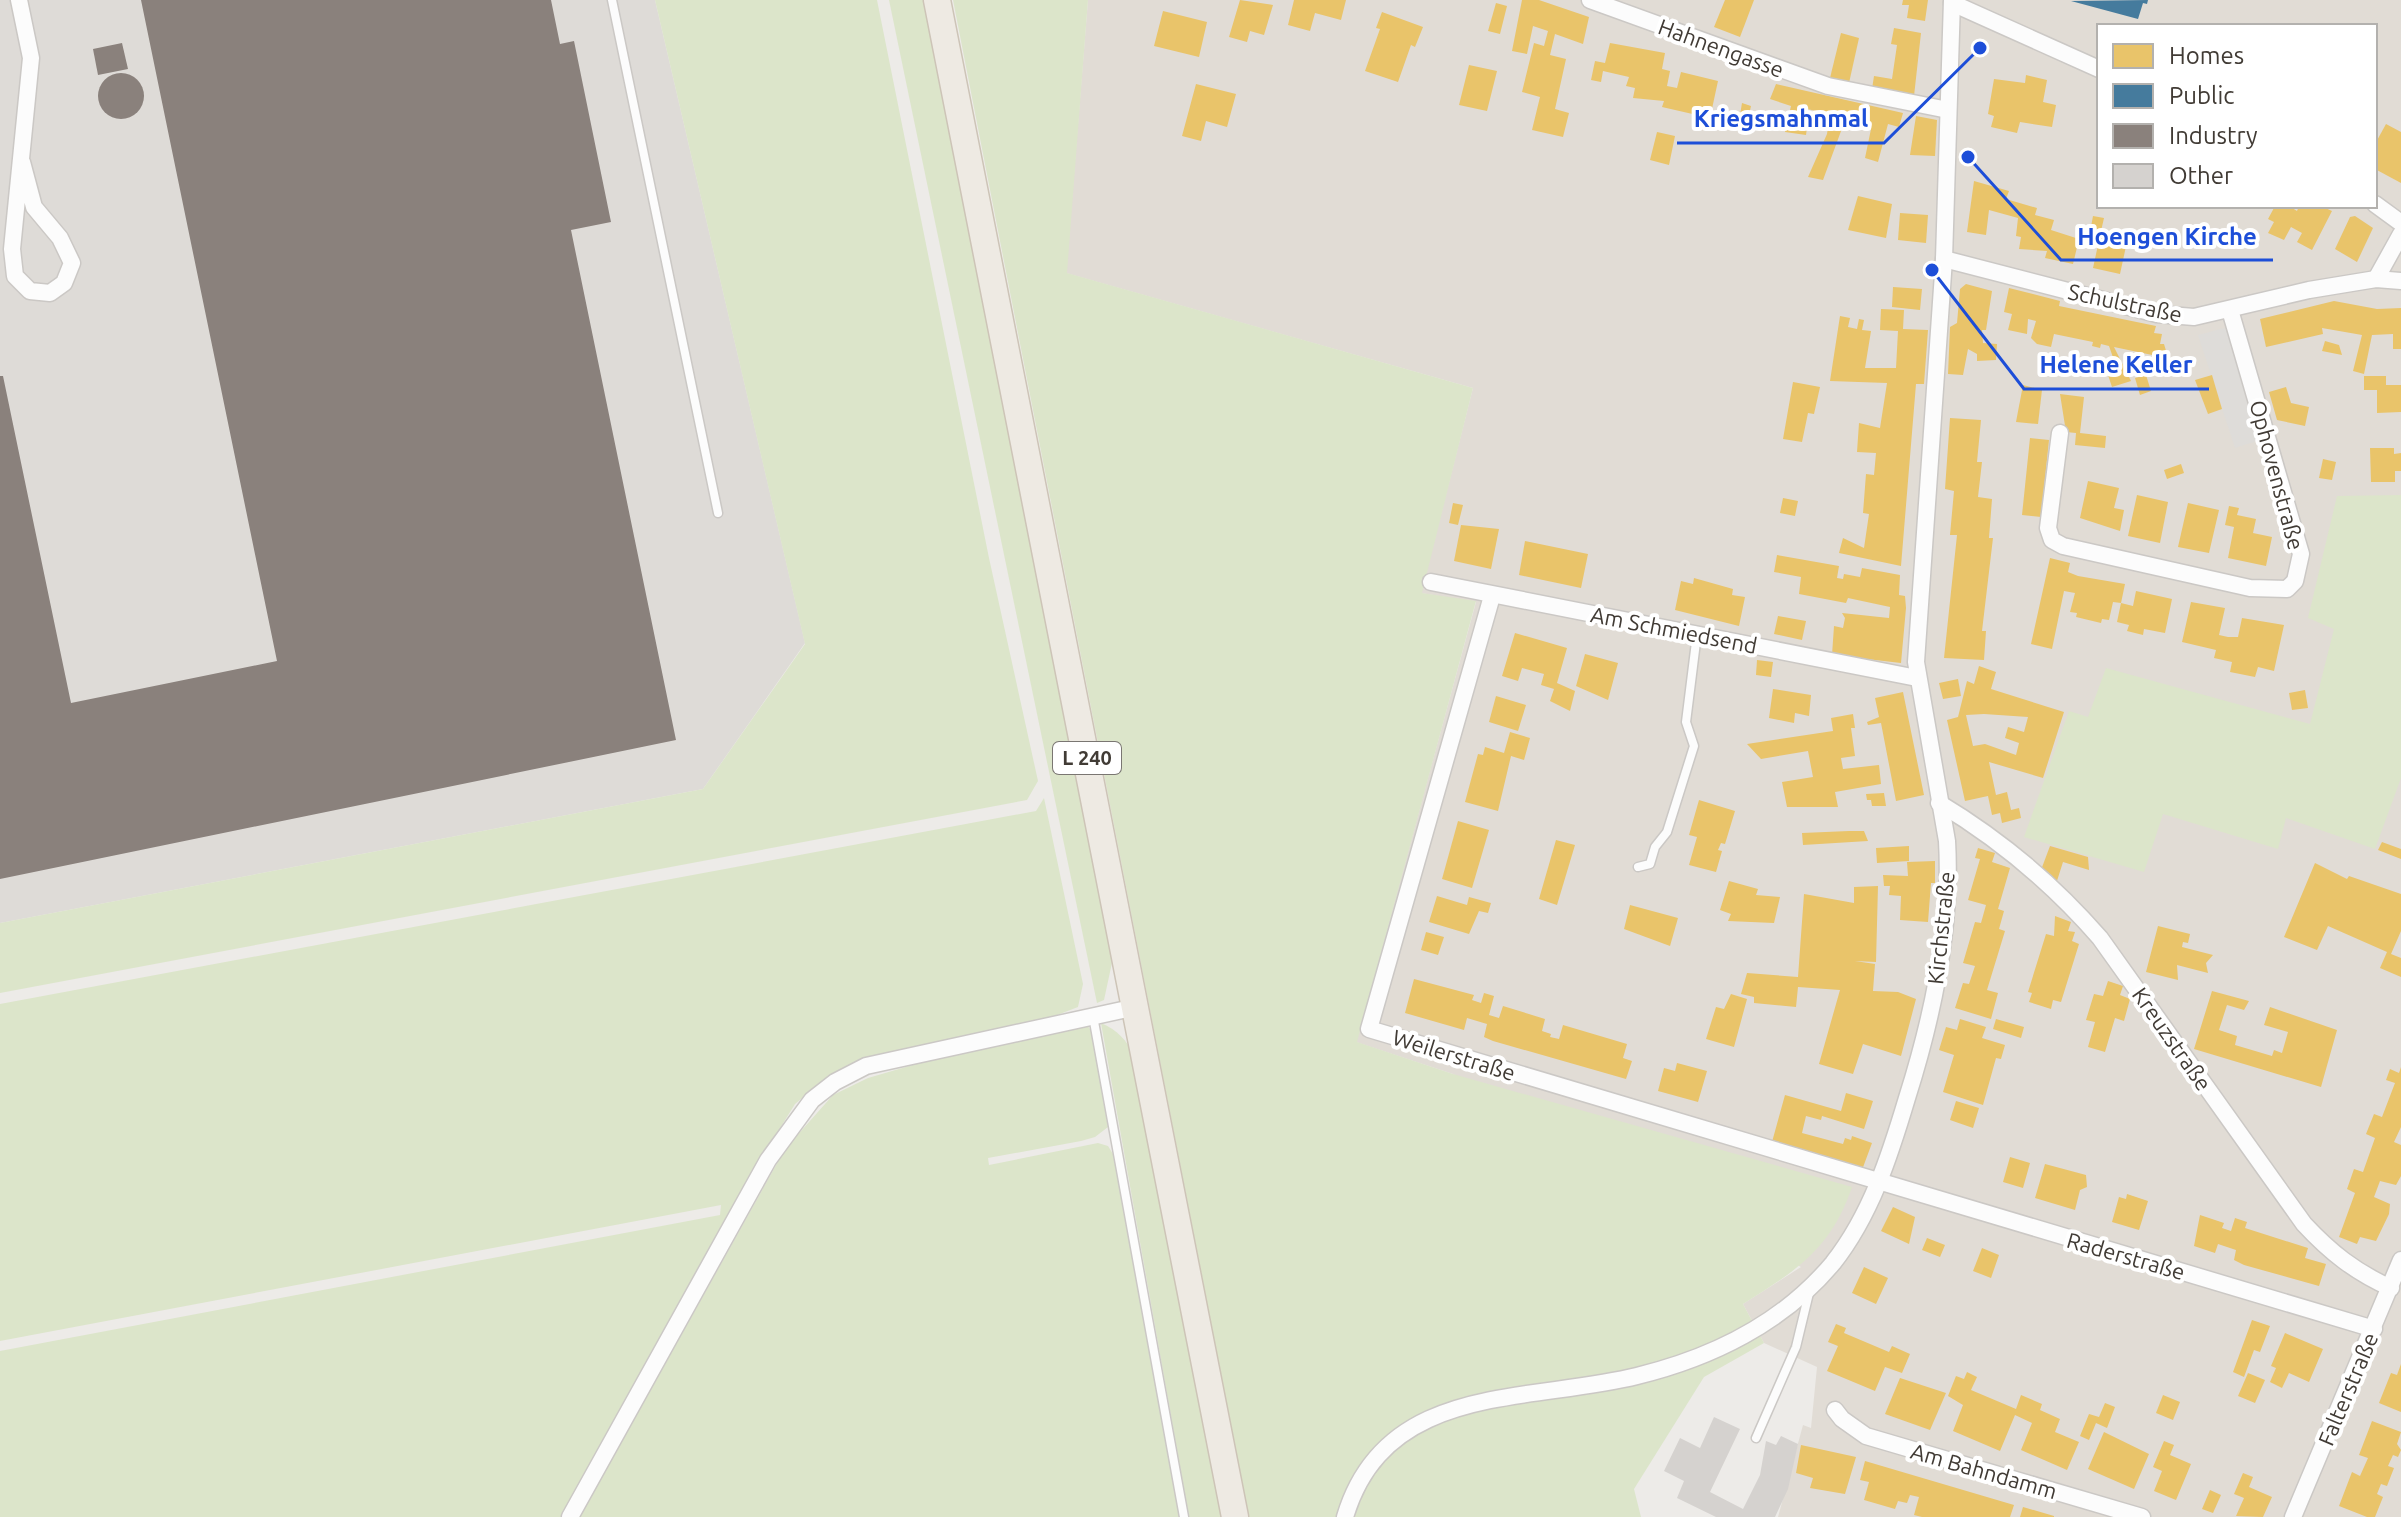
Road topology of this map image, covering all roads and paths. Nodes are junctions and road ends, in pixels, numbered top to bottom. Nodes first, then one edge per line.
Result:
1 (19, 0) edge
2 (612, 0) edge
3 (937, 0) edge
4 (1590, 0) edge
5 (1952, 2) edge
6 (2097, 68) edge
7 (1948, 110) junction
8 (22, 162) junction
9 (2377, 205) edge
10 (2401, 223) edge
11 (2401, 234) edge
12 (1944, 259) junction
13 (2376, 279) junction
14 (2401, 281) edge
15 (2230, 310) junction
16 (2060, 433) dead end
17 (718, 513) dead end
18 (1431, 582) dead end
19 (1492, 596) junction
20 (1697, 633) junction
21 (1917, 678) junction
22 (1939, 803) junction
23 (1638, 867) dead end
24 (1136, 1007) junction
25 (1093, 1015) junction
26 (1878, 1183) junction
27 (2401, 1260) edge
28 (1812, 1284) junction
29 (2391, 1288) junction
30 (2374, 1329) junction
31 (1835, 1410) dead end
32 (1756, 1438) dead end
33 (570, 1517) edge
34 (1184, 1517) edge
35 (1235, 1517) edge
36 (1345, 1517) edge
37 (2142, 1517) edge
38 (2293, 1517) edge

1 - 8 street
2 - 17 lane
3 - 24 main road, L 240
4 - 7 street, Hahnengasse
5 - 6 street
5 - 7 street, Kirchstraße
7 - 12 street, Kirchstraße
8 - 8 street
9 - 10 street
11 - 13 street
12 - 15 street, Schulstraße
12 - 21 street, Kirchstraße
13 - 14 street, Schulstraße
13 - 15 street, Schulstraße
15 - 16 street, Ophovenstraße
18 - 19 street, Am Schmiedsend
19 - 20 street, Am Schmiedsend
19 - 26 street, Weilerstraße
20 - 21 street, Am Schmiedsend
20 - 23 lane
21 - 22 street, Kirchstraße
22 - 26 street, Kirchstraße
22 - 29 street, Kreuzstraße
24 - 25 street
24 - 35 main road, L 240
25 - 33 street
25 - 34 lane
26 - 28 street, Kirchstraße
26 - 30 street, Raderstraße
27 - 29 street, Falterstraße
28 - 32 lane
28 - 36 street, Kirchstraße
29 - 30 street, Falterstraße
30 - 38 street, Falterstraße
31 - 37 street, Am Bahndamm

